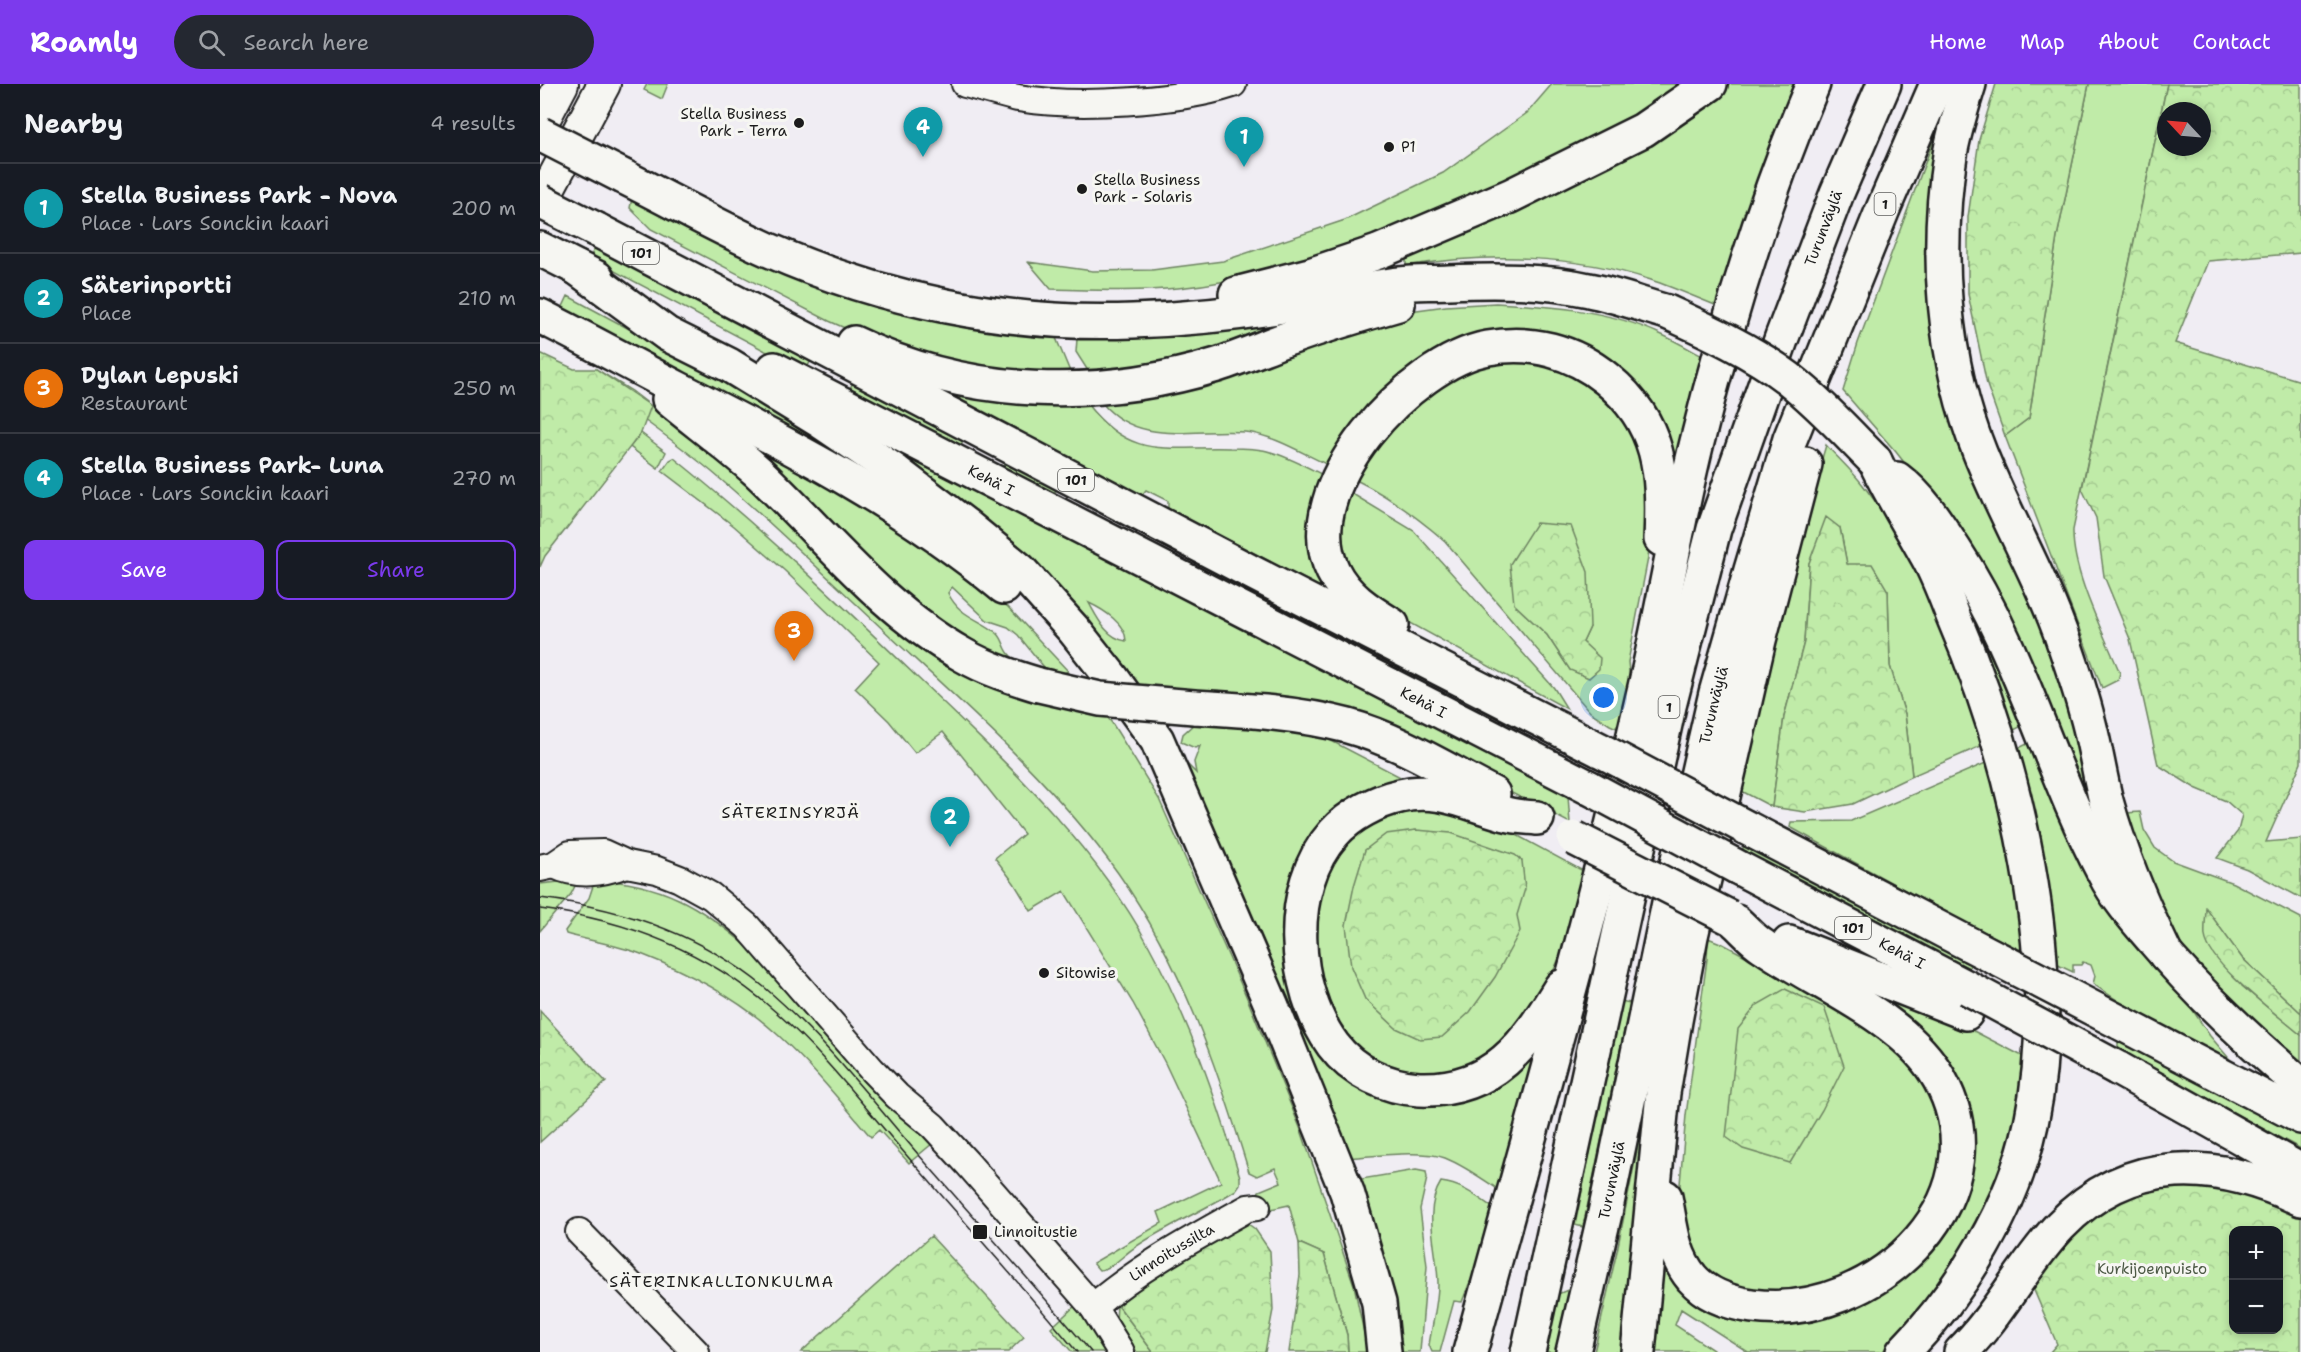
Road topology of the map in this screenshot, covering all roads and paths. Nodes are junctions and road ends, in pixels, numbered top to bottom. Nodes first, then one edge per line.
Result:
1 (562, 84) edge
2 (603, 84) edge
3 (965, 84) edge
4 (1233, 84) edge
5 (1710, 84) edge
6 (1813, 84) edge
7 (1884, 84) edge
8 (1937, 84) edge
9 (1969, 84) edge
10 (540, 126) edge
11 (540, 134) edge
12 (540, 202) edge
13 (540, 249) edge
14 (577, 268) junction
15 (686, 276) junction
16 (1458, 282) junction
17 (1182, 318) junction
18 (545, 319) edge
19 (1837, 325) junction
20 (624, 361) junction
21 (1875, 461) junction
22 (1665, 590) junction
23 (1466, 683) junction
24 (1537, 818) junction
25 (1203, 849) junction
26 (547, 867) edge
27 (1733, 920) junction
28 (1580, 955) junction
29 (2166, 955) junction
30 (1967, 1000) junction
31 (2301, 1084) edge
32 (2301, 1117) edge
33 (1656, 1164) junction
34 (2301, 1171) edge
35 (2301, 1199) edge
36 (1257, 1207) dead end
37 (579, 1232) dead end
38 (1093, 1307) junction
39 (696, 1352) edge
40 (1121, 1352) edge
41 (1384, 1352) edge
42 (1470, 1352) edge
43 (1528, 1352) edge
44 (1573, 1352) edge
45 (1638, 1352) edge
46 (1903, 1352) edge
47 (1961, 1352) edge

1 - 10 main road
2 - 12 main road
3 - 4 street
5 - 17 highway
6 - 22 highway
7 - 43 highway, Turunväylä / 1
8 - 19 highway, Turunväylä / 1
9 - 29 highway
11 - 17 highway, bridge
12 - 15 highway, 101, bridge
13 - 14 highway, Kehä I / 101
14 - 25 highway
14 - 30 highway, Kehä I / 101, bridge
15 - 16 highway
15 - 23 highway, 101
16 - 17 highway
16 - 21 highway, bridge
18 - 20 highway
19 - 33 highway
19 - 44 highway, Turunväylä / 1
20 - 24 highway, bridge
20 - 25 highway
21 - 29 highway
21 - 46 highway
22 - 23 highway
22 - 28 highway
23 - 32 highway, 101, bridge
24 - 27 highway, bridge
24 - 28 highway
25 - 41 highway
26 - 38 street
27 - 30 highway
27 - 33 highway
28 - 42 highway
29 - 31 highway
30 - 34 highway
33 - 45 highway
35 - 47 highway
36 - 38 street, Linnoitussilta
37 - 39 street
38 - 40 street

